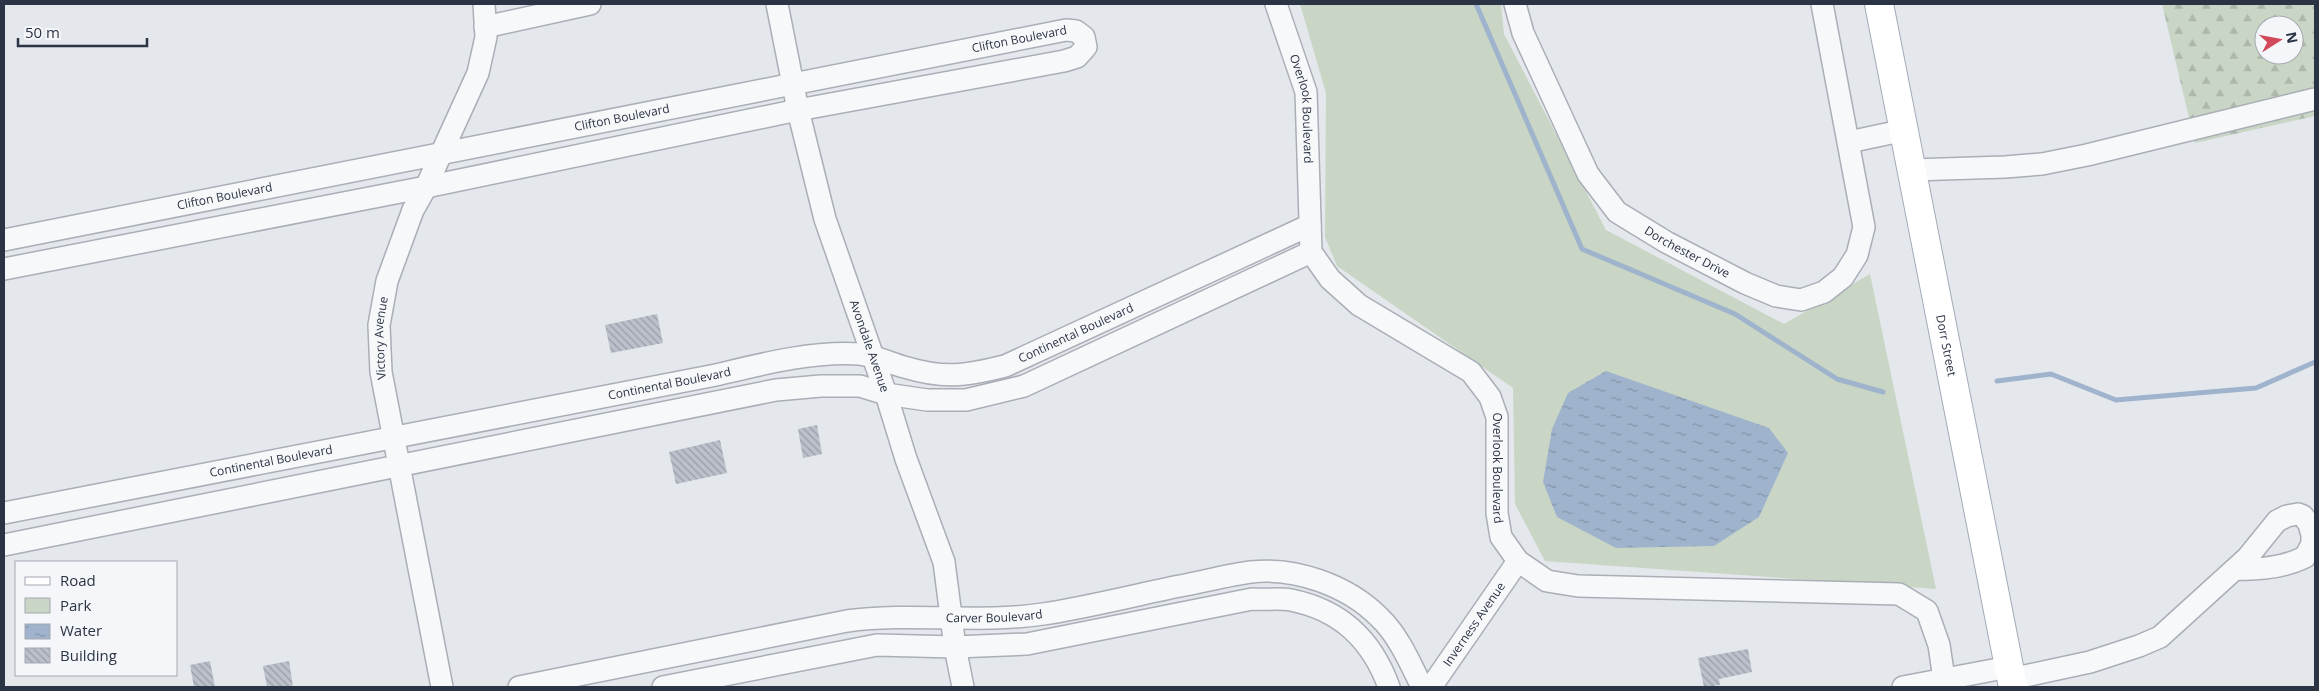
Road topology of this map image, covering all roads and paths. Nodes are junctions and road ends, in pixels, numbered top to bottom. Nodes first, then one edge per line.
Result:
1 (484, 4) edge
2 (590, 4) edge
3 (778, 4) edge
4 (1276, 4) edge
5 (1515, 4) edge
6 (1822, 4) edge
7 (1879, 4) edge
8 (485, 28) junction
9 (793, 84) junction
10 (2315, 99) edge
11 (798, 110) junction
12 (1905, 130) junction
13 (1849, 142) junction
14 (442, 153) junction
15 (1912, 170) junction
16 (426, 187) junction
17 (1310, 225) junction
18 (4, 240) edge
19 (1311, 252) junction
20 (4, 269) edge
21 (874, 358) junction
22 (886, 394) junction
23 (394, 438) junction
24 (400, 465) junction
25 (4, 513) edge
26 (4, 545) edge
27 (1518, 561) junction
28 (2236, 569) dead end
29 (951, 618) junction
30 (955, 647) junction
31 (2011, 678) edge
32 (1944, 679) junction
33 (442, 687) edge
34 (518, 687) edge
35 (662, 687) edge
36 (963, 687) edge
37 (1390, 687) edge
38 (1422, 687) edge
39 (1431, 687) edge
40 (1903, 687) edge

1 - 8 street, Victory Avenue
2 - 8 street
3 - 9 street, Avondale Avenue
4 - 17 street, Overlook Boulevard
5 - 13 street, Dorchester Drive
6 - 13 street, Dorchester Drive
7 - 12 main road, Dorr Street
8 - 14 street, Victory Avenue
9 - 11 street, Avondale Avenue
9 - 11 street, Clifton Boulevard
9 - 14 street, Clifton Boulevard
10 - 15 street
11 - 16 street, Clifton Boulevard
11 - 21 street, Avondale Avenue
12 - 13 street
12 - 15 main road, Dorr Street
14 - 16 street, Victory Avenue
14 - 18 street, Clifton Boulevard
15 - 31 main road, Dorr Street
16 - 20 street, Clifton Boulevard
16 - 23 street, Victory Avenue
17 - 19 street, Overlook Boulevard
17 - 21 street, Continental Boulevard
19 - 22 street, Continental Boulevard
19 - 27 street, Overlook Boulevard
21 - 22 street, Avondale Avenue
21 - 23 street, Continental Boulevard
22 - 24 street, Continental Boulevard
22 - 29 street, Avondale Avenue
23 - 24 street, Victory Avenue
23 - 25 street, Continental Boulevard
24 - 26 street, Continental Boulevard
24 - 33 street, Victory Avenue
27 - 32 street, Overlook Boulevard
27 - 39 street, Inverness Avenue
28 - 31 street
29 - 30 street, Avondale Avenue
29 - 34 street, Carver Boulevard
29 - 38 street, Carver Boulevard
30 - 35 street
30 - 36 street, Avondale Avenue
30 - 37 street
31 - 32 street
32 - 40 street

